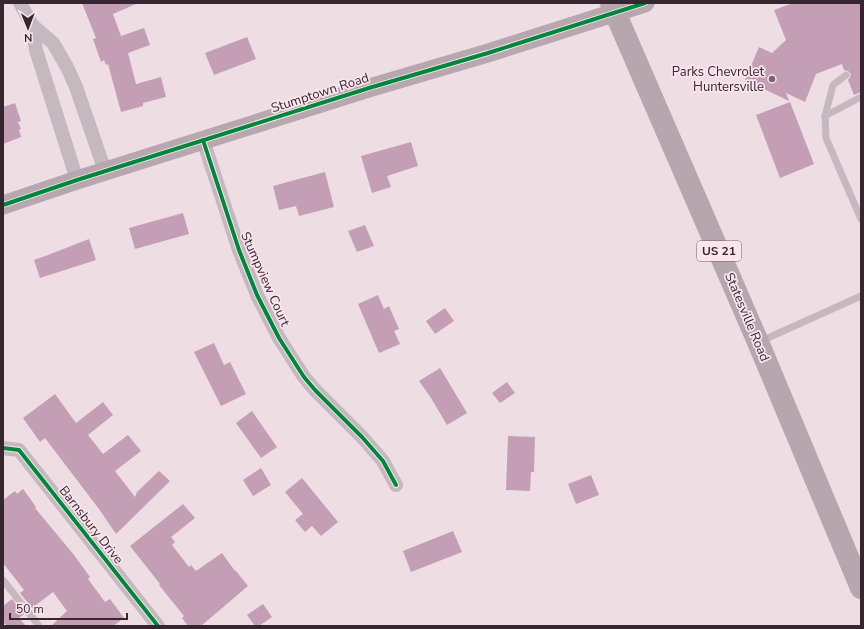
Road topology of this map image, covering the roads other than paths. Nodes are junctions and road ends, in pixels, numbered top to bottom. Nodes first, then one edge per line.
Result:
1 (20, 3) edge
2 (645, 3) edge
3 (613, 8) edge
4 (32, 24) junction
5 (846, 75) dead end
6 (861, 97) edge
7 (825, 116) junction
8 (203, 140) junction
9 (105, 171) junction
10 (77, 180) junction
11 (3, 205) edge
12 (861, 219) edge
13 (861, 296) edge
14 (758, 342) junction
15 (3, 448) edge
16 (396, 485) dead end
17 (3, 580) edge
18 (861, 588) edge
19 (39, 626) edge
20 (158, 626) edge

1 - 4 street
2 - 3 street, Stumptown Road
3 - 8 street, Stumptown Road
3 - 14 main road, Statesville Road / US 21
4 - 9 street
4 - 10 street
5 - 7 lane
6 - 7 lane
7 - 12 lane
8 - 9 street, Stumptown Road
8 - 16 street, Stumpview Court
9 - 10 street, Stumptown Road
10 - 11 street, Stumptown Road
13 - 14 lane
14 - 18 main road, Statesville Road / US 21
15 - 20 street, Barnsbury Drive
17 - 19 lane

